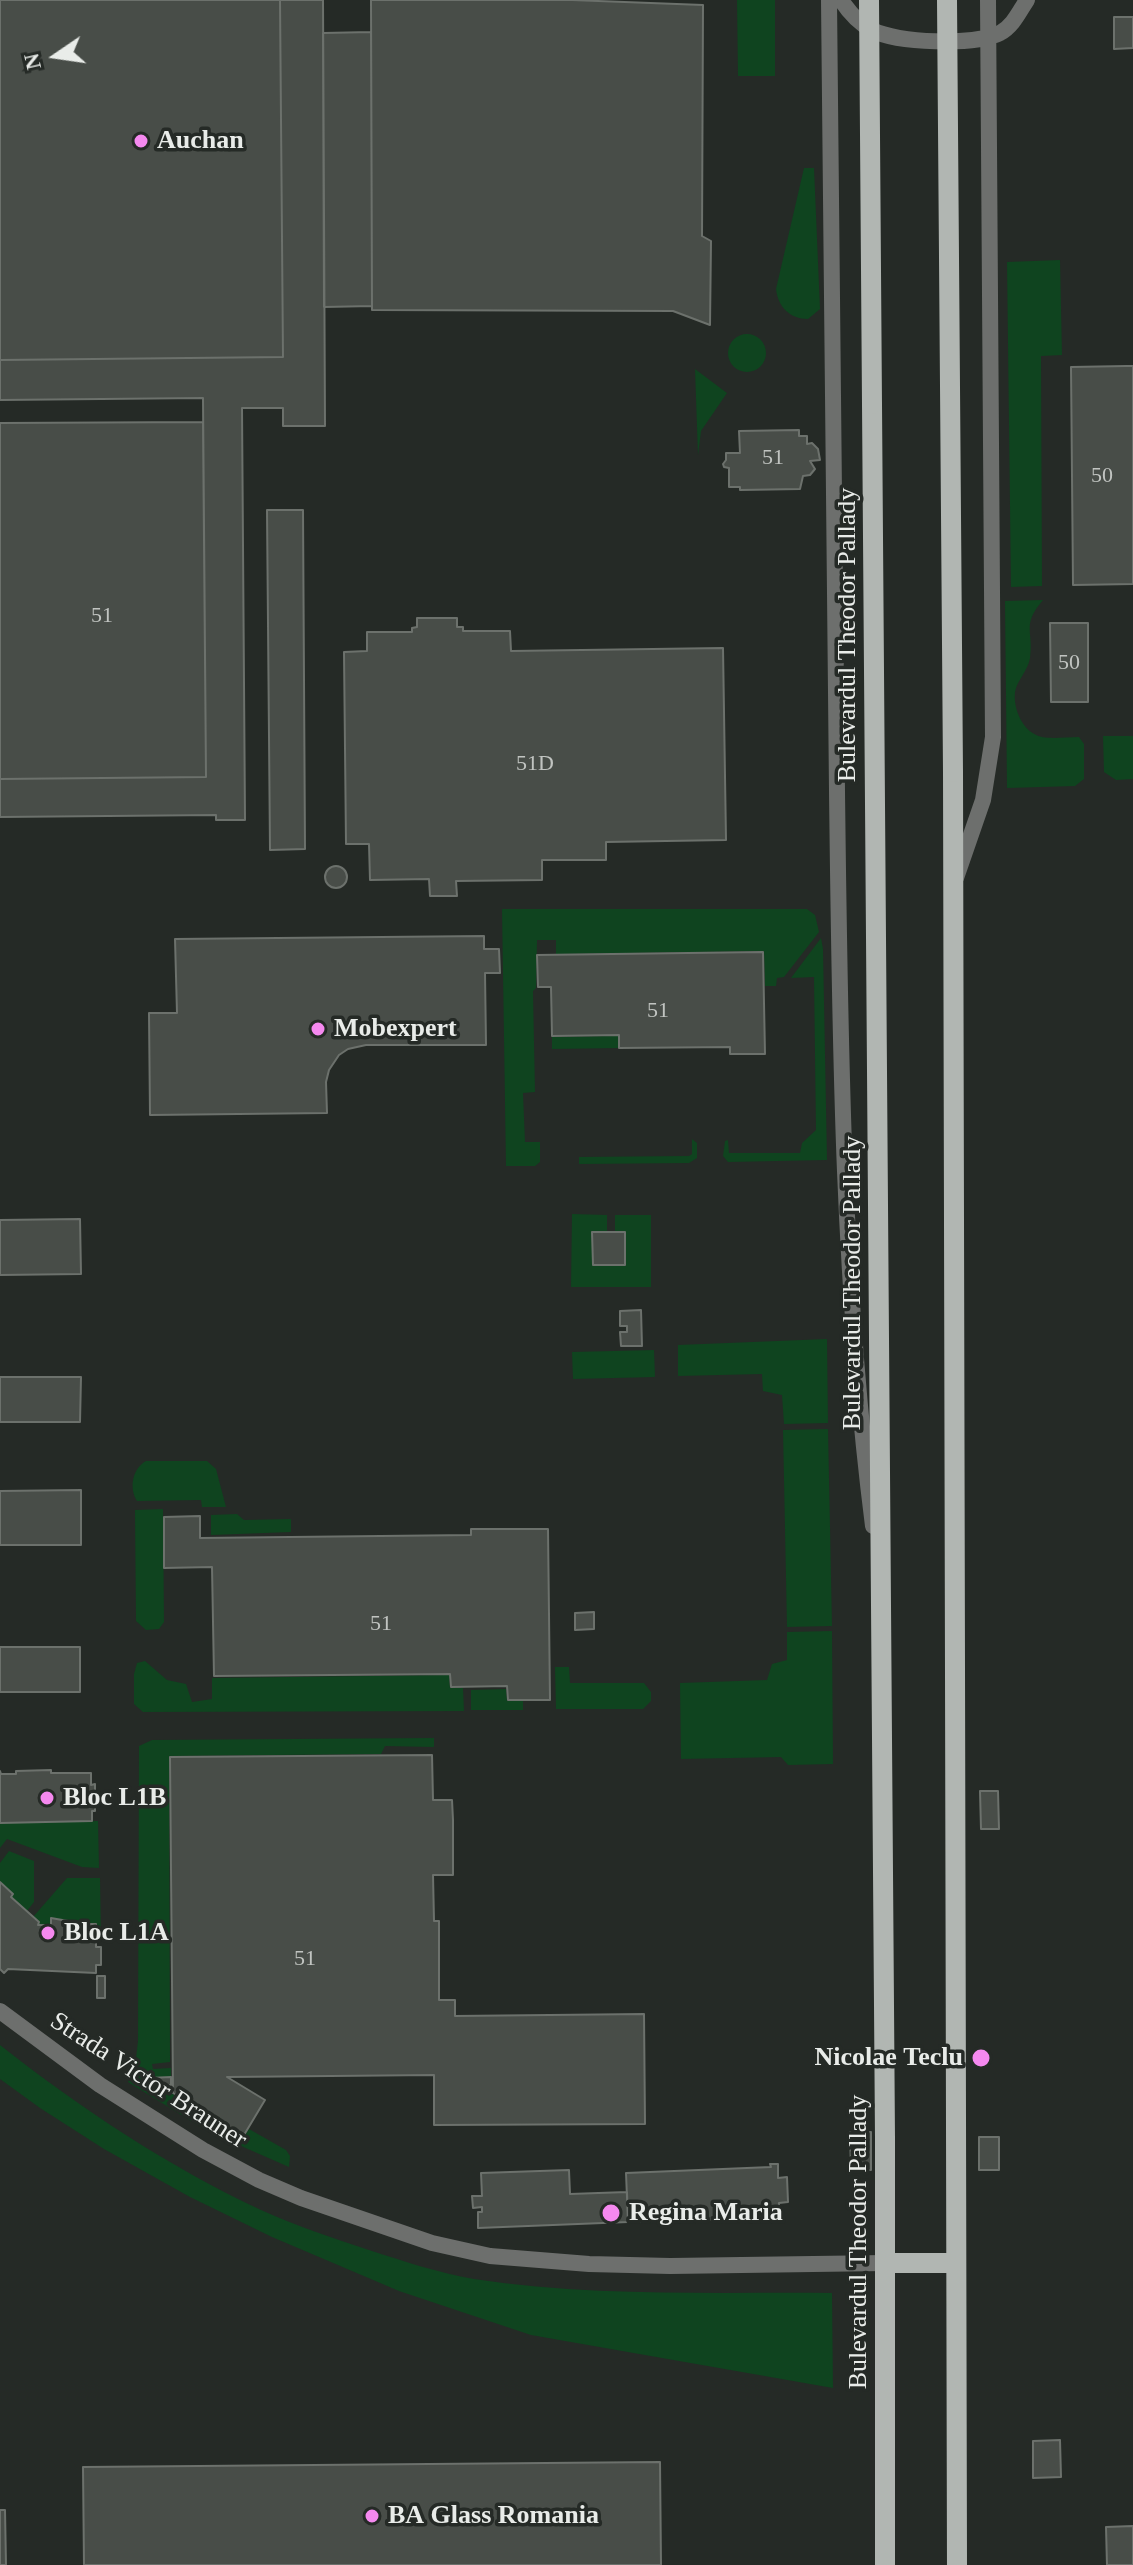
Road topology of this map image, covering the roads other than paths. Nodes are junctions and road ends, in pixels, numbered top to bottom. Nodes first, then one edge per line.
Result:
1 (829, 0) edge
2 (841, 0) edge
3 (869, 0) edge
4 (947, 0) edge
5 (988, 0) edge
6 (1027, 0) edge
7 (989, 36) junction
8 (953, 887) junction
9 (882, 1579) junction
10 (0, 2011) edge
11 (885, 2263) junction
12 (955, 2263) junction
13 (885, 2565) edge
14 (957, 2565) edge

1 - 9 street
2 - 7 street
3 - 9 main road, Bulevardul Theodor Pallady, bridge
4 - 8 main road, bridge
5 - 7 street
6 - 7 street
7 - 8 street
8 - 12 main road
9 - 11 main road, Bulevardul Theodor Pallady
10 - 11 street, Strada Victor Brauner
11 - 12 main road
11 - 13 main road, Bulevardul Theodor Pallady
12 - 14 main road

